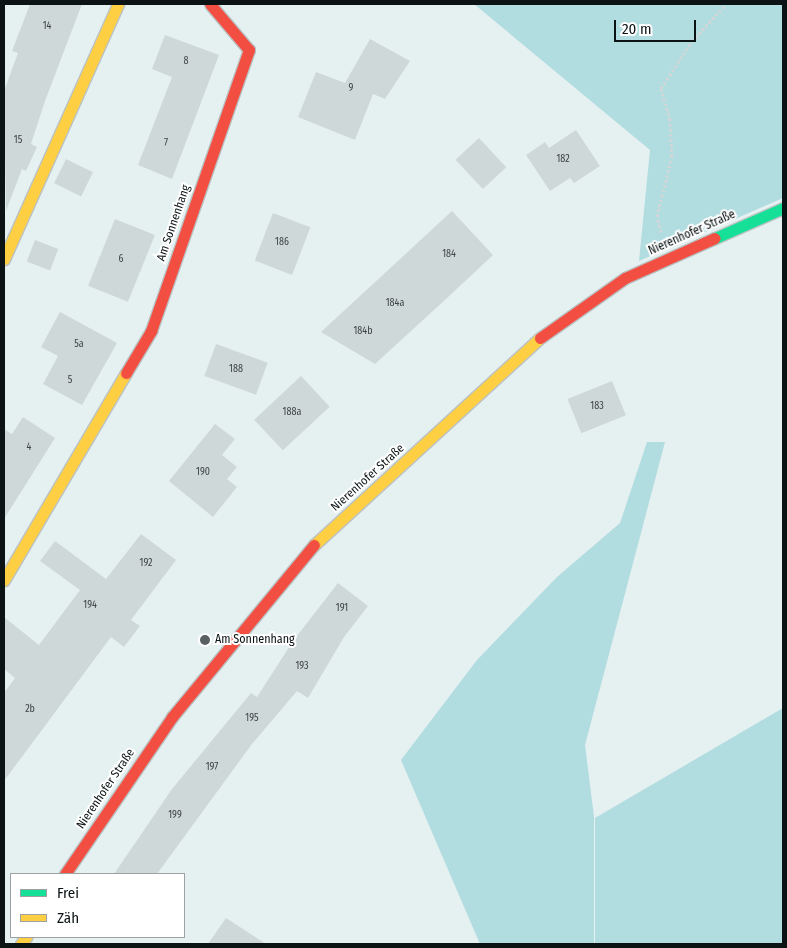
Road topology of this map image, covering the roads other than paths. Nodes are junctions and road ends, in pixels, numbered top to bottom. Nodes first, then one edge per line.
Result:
1 (118, 4) edge
2 (210, 4) edge
3 (783, 208) edge
4 (4, 258) edge
5 (4, 580) edge
6 (67, 873) edge

1 - 4 street
2 - 5 street, Am Sonnenhang
3 - 6 street, Nierenhofer Straße

